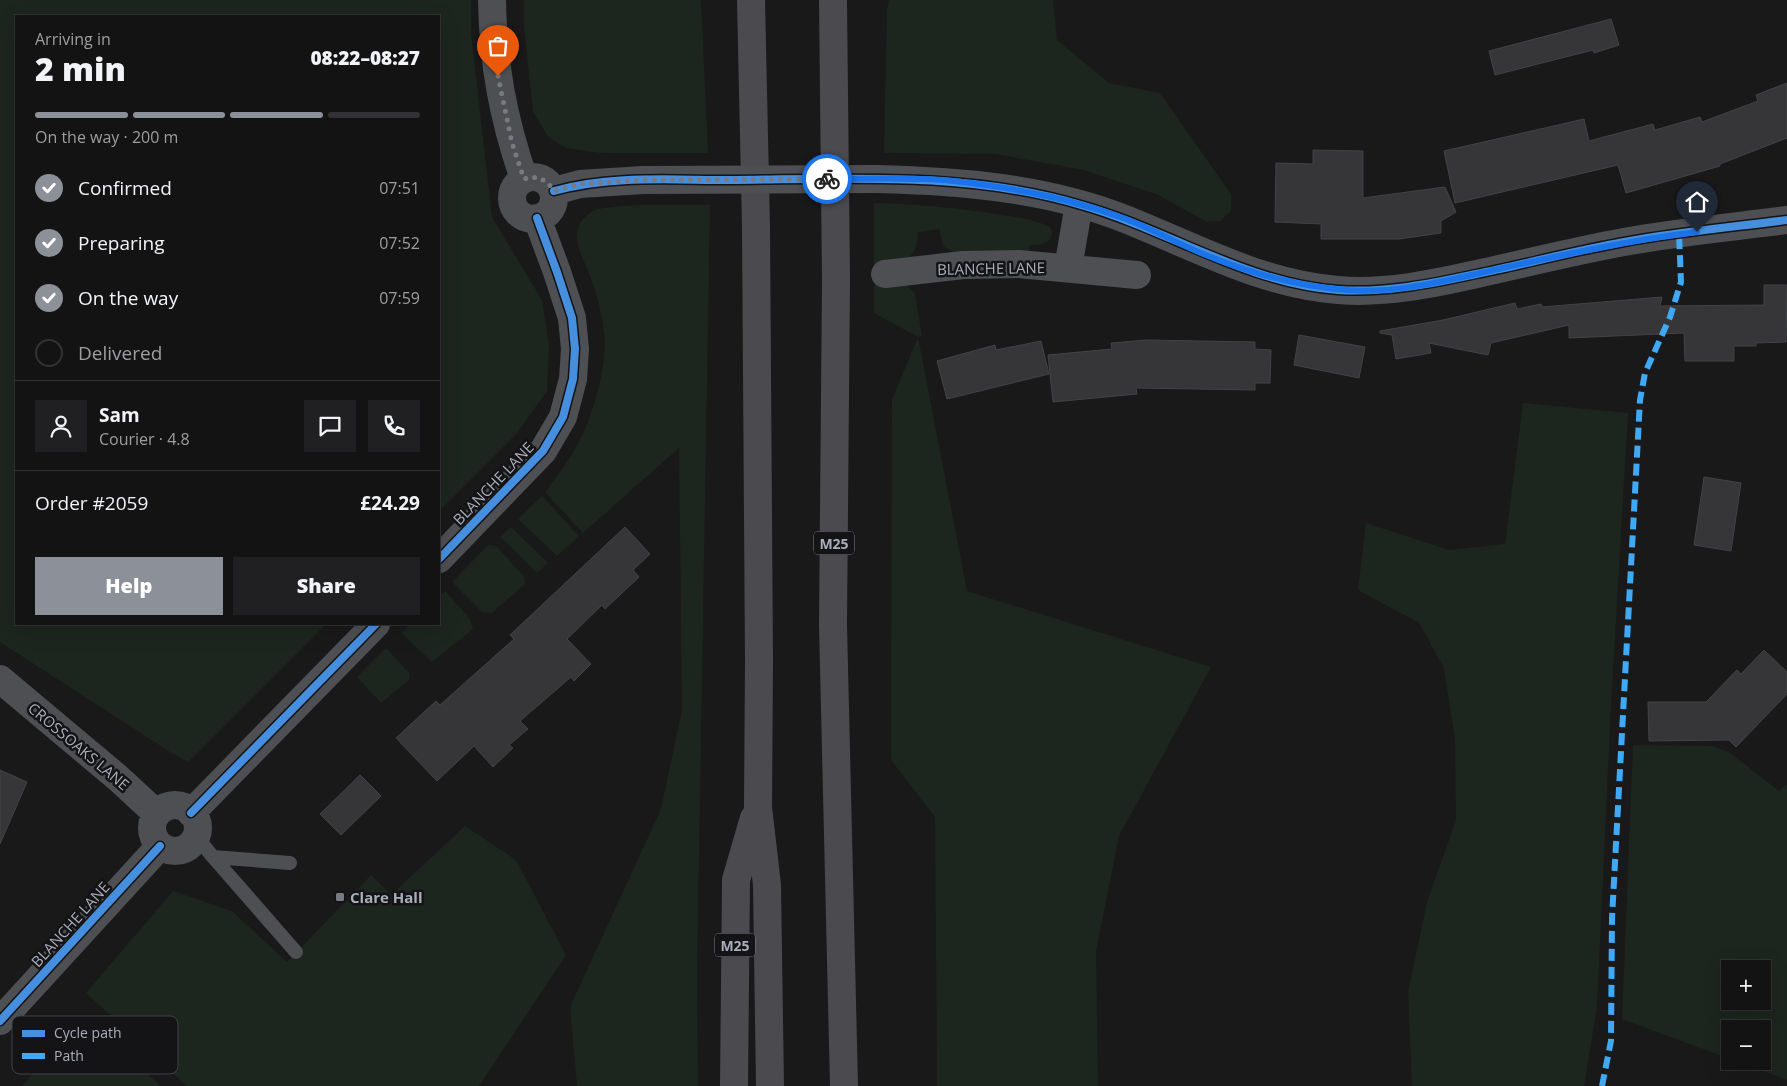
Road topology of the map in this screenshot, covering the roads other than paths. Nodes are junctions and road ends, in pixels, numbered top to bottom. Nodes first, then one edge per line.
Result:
1 (492, 0) edge
2 (750, 0) edge
3 (833, 0) edge
4 (524, 179) junction
5 (554, 191) junction
6 (1079, 204) junction
7 (537, 218) junction
8 (1787, 220) edge
9 (1068, 268) junction
10 (885, 274) dead end
11 (1137, 275) dead end
12 (440, 558) edge
13 (375, 625) edge
14 (0, 679) edge
15 (758, 807) junction
16 (156, 814) junction
17 (194, 824) junction
18 (160, 846) junction
19 (213, 857) junction
20 (290, 863) dead end
21 (296, 952) dead end
22 (0, 1021) edge
23 (734, 1086) edge
24 (770, 1086) edge
25 (844, 1086) edge

1 - 4 street
2 - 15 highway, M25
3 - 25 highway, M25
4 - 5 street
4 - 7 street
5 - 6 street, bridge
5 - 7 street
6 - 8 street
6 - 9 street
7 - 12 street, BLANCHE LANE
9 - 10 street, BLANCHE LANE
9 - 11 street, BLANCHE LANE
13 - 17 street
14 - 16 street, CROSSOAKS LANE
15 - 23 highway, M25
15 - 24 highway, M25
16 - 17 street
16 - 18 street
17 - 18 street
17 - 19 lane
18 - 22 street, BLANCHE LANE
19 - 20 lane
19 - 21 lane

